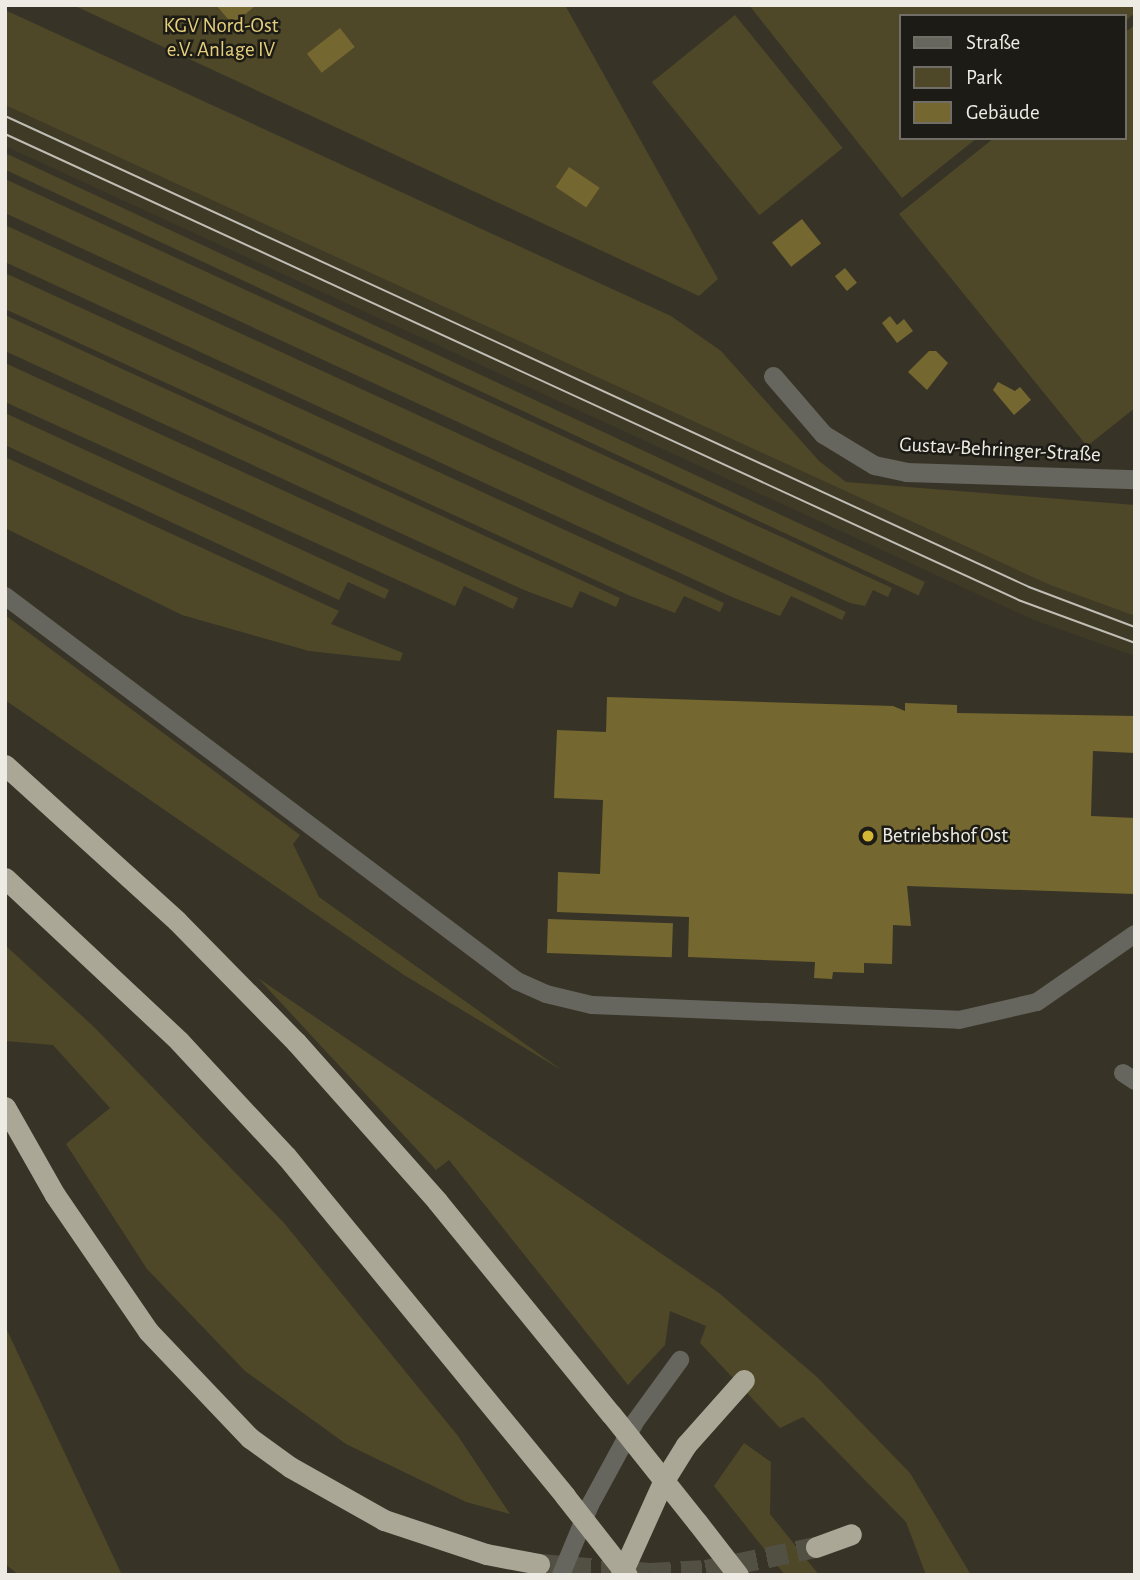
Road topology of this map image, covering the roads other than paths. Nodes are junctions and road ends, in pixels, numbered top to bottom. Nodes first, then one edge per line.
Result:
1 (773, 376) dead end
2 (1135, 479) edge
3 (5, 596) edge
4 (5, 765) edge
5 (5, 878) edge
6 (1135, 934) edge
7 (5, 1107) edge
8 (680, 1360) dead end
9 (744, 1380) dead end
10 (851, 1534) dead end
11 (816, 1547) tunnel mouth
12 (539, 1564) tunnel mouth
13 (561, 1575) edge
14 (621, 1575) edge
15 (627, 1575) edge
16 (738, 1575) edge

1 - 2 street, Gustav-Behringer-Straße
3 - 6 lane
4 - 16 highway, bridge
5 - 15 highway, bridge
7 - 12 highway
8 - 13 lane
9 - 14 highway
10 - 11 highway

